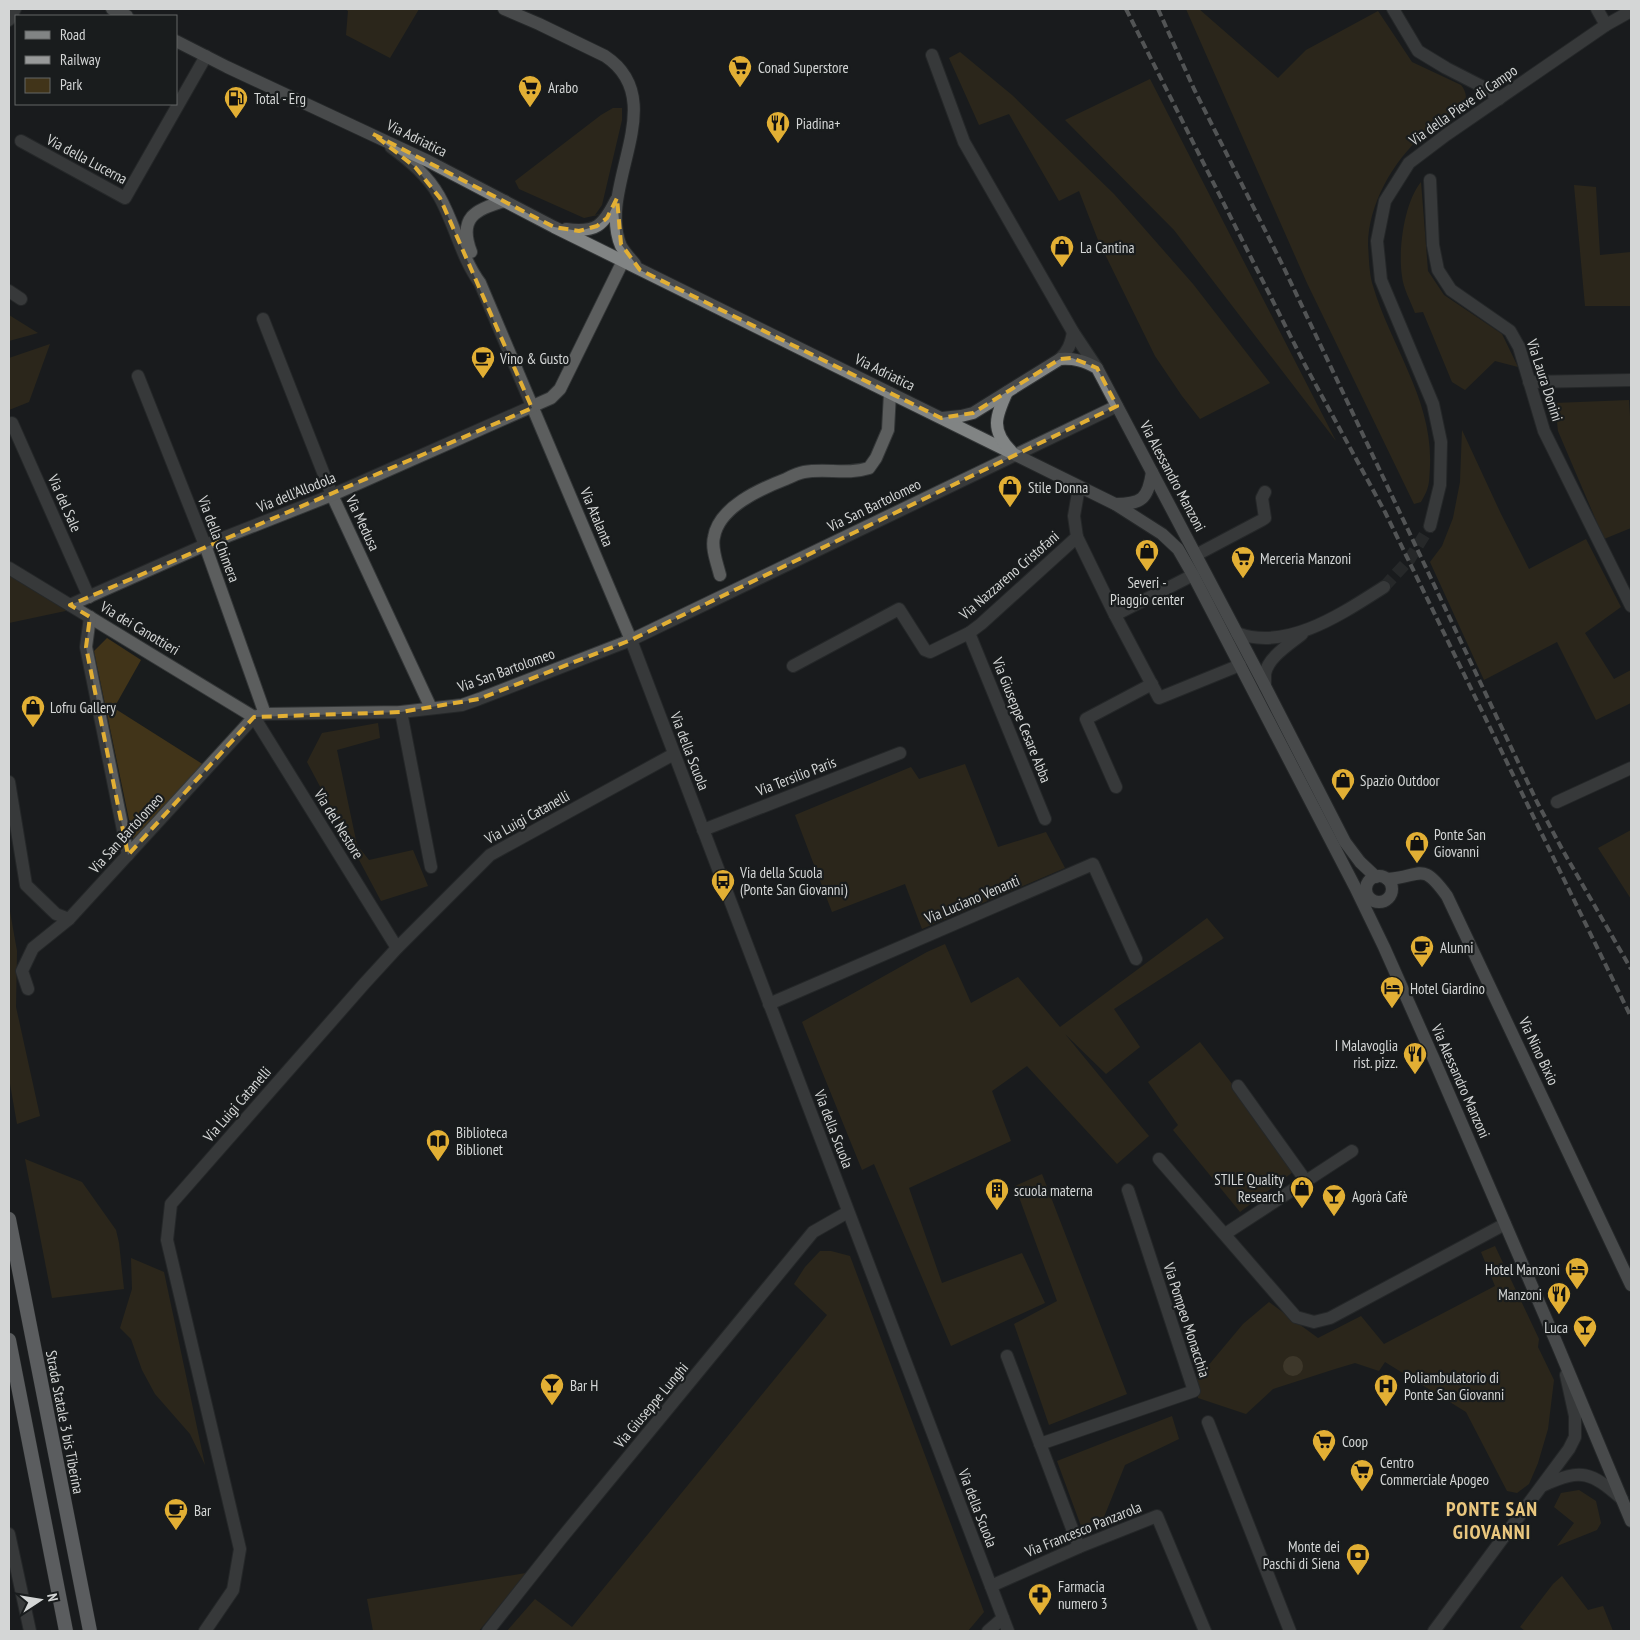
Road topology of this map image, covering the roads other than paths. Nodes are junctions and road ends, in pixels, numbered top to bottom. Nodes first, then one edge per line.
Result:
1 (15, 9) edge
2 (112, 9) edge
3 (504, 9) edge
4 (527, 9) edge
5 (1393, 9) edge
6 (1597, 9) edge
7 (1631, 11) edge
8 (125, 15) edge
9 (9, 20) edge
10 (539, 24) junction
11 (1606, 25) junction
12 (178, 42) edge
13 (932, 54) dead end
14 (206, 56) junction
15 (1499, 99) junction
16 (373, 134) junction
17 (21, 141) dead end
18 (1430, 180) dead end
19 (617, 198) junction
20 (506, 201) junction
21 (554, 227) junction
22 (623, 261) junction
23 (640, 270) junction
24 (480, 283) junction
25 (9, 291) edge
26 (21, 299) dead end
27 (263, 319) dead end
28 (1073, 332) junction
29 (1060, 359) junction
30 (1097, 368) junction
31 (138, 376) dead end
32 (1631, 380) edge
33 (1529, 382) junction
34 (1007, 392) junction
35 (890, 393) junction
36 (1118, 406) junction
37 (532, 408) junction
38 (941, 418) junction
39 (12, 423) dead end
40 (1016, 455) junction
41 (1152, 472) junction
42 (1079, 486) junction
43 (1265, 492) dead end
44 (332, 495) junction
45 (1115, 504) junction
46 (1430, 526) tunnel mouth
47 (1077, 537) junction
48 (205, 545) junction
49 (1196, 555) junction
50 (9, 568) edge
51 (720, 575) dead end
52 (1193, 575) junction
53 (1384, 587) tunnel mouth
54 (89, 596) junction
55 (70, 605) junction
56 (1631, 606) edge
57 (1115, 615) junction
58 (90, 617) junction
59 (1304, 631) junction
60 (969, 633) junction
61 (1237, 633) junction
62 (631, 640) junction
63 (1240, 665) junction
64 (793, 666) dead end
65 (1152, 684) junction
66 (1265, 686) junction
67 (431, 708) junction
68 (401, 712) junction
69 (260, 716) junction
70 (900, 753) dead end
71 (674, 754) junction
72 (1631, 768) edge
73 (9, 782) edge
74 (1116, 787) dead end
75 (1557, 802) dead end
76 (1045, 819) dead end
77 (703, 830) junction
78 (128, 855) junction
79 (1338, 855) junction
80 (431, 867) dead end
81 (1382, 878) junction
82 (1366, 888) junction
83 (1373, 900) junction
84 (69, 919) junction
85 (1384, 947) junction
86 (397, 948) junction
87 (1136, 959) dead end
88 (28, 989) dead end
89 (769, 1004) junction
90 (1238, 1086) dead end
91 (1352, 1152) dead end
92 (1159, 1159) dead end
93 (1306, 1181) junction
94 (1128, 1190) dead end
95 (848, 1212) junction
96 (9, 1218) edge
97 (1505, 1224) junction
98 (1225, 1234) junction
99 (1631, 1285) edge
100 (9, 1340) edge
101 (1557, 1344) junction
102 (1007, 1356) dead end
103 (1208, 1422) dead end
104 (1040, 1444) junction
105 (1544, 1485) junction
106 (1622, 1499) junction
107 (1631, 1521) edge
108 (9, 1534) edge
109 (1079, 1547) junction
110 (990, 1586) junction
111 (1002, 1618) junction
112 (30, 1631) edge
113 (66, 1631) edge
114 (90, 1631) edge
115 (205, 1631) edge
116 (488, 1631) edge
117 (988, 1631) edge
118 (1008, 1631) edge
119 (1205, 1631) edge
120 (1290, 1631) edge
121 (1434, 1631) edge

1 - 9 street
2 - 8 main road
3 - 10 main road, Via Adriatica
4 - 10 main road, Via Adriatica
5 - 15 street
6 - 11 street
7 - 11 street, Via della Pieve di Campo
10 - 19 main road, Via Adriatica
11 - 15 street, Via della Pieve di Campo
12 - 14 main road, Via Adriatica
13 - 28 street, Via Alessandro Manzoni
14 - 16 main road, Via Adriatica
14 - 17 street, Via della Lucerna
15 - 46 street, Via della Pieve di Campo
16 - 20 main road, Via Adriatica
16 - 24 street, Via Atalanta
18 - 33 street, Via Laura Donini
19 - 21 main road
19 - 23 main road, Via Adriatica
20 - 21 main road, Via Adriatica
20 - 24 street, Via Atalanta
21 - 22 main road, Via Adriatica
22 - 23 main road, Via Adriatica
22 - 37 street
23 - 35 main road, Via Adriatica
24 - 37 street, Via Atalanta
25 - 26 street
27 - 44 street, Via Medusa
28 - 29 street
28 - 30 street, Via Alessandro Manzoni
29 - 30 main road
29 - 34 main road
30 - 36 main road, Via Alessandro Manzoni
31 - 48 street, Via della Chimera
32 - 33 street
33 - 56 street, Via Laura Donini
34 - 38 main road
34 - 40 main road
35 - 38 main road, Via Adriatica
35 - 51 street
36 - 40 street, Via San Bartolomeo
36 - 41 main road, Via Alessandro Manzoni
37 - 44 street, Via dell'Allodola
37 - 62 street, Via Atalanta
38 - 40 main road, Via Adriatica
39 - 54 street, Via del Sale
40 - 42 main road, Via Adriatica
40 - 62 street, Via San Bartolomeo
41 - 45 main road
41 - 49 main road, Via Alessandro Manzoni
42 - 45 main road, Via Adriatica
42 - 47 street, Via Nazzareno Cristofani
43 - 49 street
44 - 48 street, Via dell'Allodola
44 - 67 street, Via Medusa
45 - 52 main road, Via Alessandro Manzoni
47 - 57 street, Via Nazzareno Cristofani
47 - 60 street, Via Nazzareno Cristofani
48 - 54 street, Via dell'Allodola
48 - 69 street, Via della Chimera
49 - 61 main road, Via Alessandro Manzoni
50 - 55 street, Via dei Canottieri
52 - 57 street
52 - 63 main road, Via Alessandro Manzoni
53 - 59 street
54 - 55 street, Via dell'Allodola
55 - 58 street, Via dei Canottieri
57 - 65 street
58 - 69 street, Via dei Canottieri
58 - 78 street
59 - 61 street
59 - 66 street
60 - 64 street, Via Nazzareno Cristofani
60 - 76 street, Via Giuseppe Cesare Abba
61 - 66 main road, Via Alessandro Manzoni
62 - 67 street, Via San Bartolomeo
62 - 71 street, Via della Scuola
63 - 65 street
63 - 79 main road, Via Alessandro Manzoni
65 - 74 street
66 - 81 main road, Via Alessandro Manzoni
67 - 68 street, Via San Bartolomeo
68 - 69 street, Via San Bartolomeo
68 - 80 street
69 - 78 street, Via San Bartolomeo
69 - 86 street, Via del Nestore
70 - 77 street, Via Tersilio Paris
71 - 77 street, Via della Scuola
71 - 86 street, Via Luigi Catanelli
72 - 75 street
73 - 84 street
77 - 89 street, Via della Scuola
78 - 84 street, Via San Bartolomeo
79 - 82 main road
79 - 85 main road, Via Alessandro Manzoni
81 - 82 main road
81 - 83 main road
81 - 99 main road, Via Nino Bixio
82 - 83 main road
83 - 85 main road
84 - 88 street, Via San Bartolomeo
85 - 97 main road, Via Alessandro Manzoni
86 - 115 street, Via Luigi Catanelli
87 - 89 street, Via Luciano Venanti
89 - 95 street, Via della Scuola
90 - 93 street
91 - 93 street
92 - 98 street
93 - 98 street
94 - 104 street, Via Pompeo Monacchia
95 - 110 street, Via della Scuola
95 - 116 street, Via Giuseppe Lunghi
96 - 114 highway, Strada Statale 3 bis Tiberina
97 - 98 street
97 - 101 main road, Via Alessandro Manzoni
100 - 113 highway
101 - 105 street
101 - 106 main road, Via Alessandro Manzoni
102 - 104 street
103 - 120 street
104 - 109 street
105 - 106 street
105 - 121 street
106 - 107 main road, Via Alessandro Manzoni
108 - 112 street
109 - 110 street, Via Francesco Panzarola
109 - 119 street, Via Francesco Panzarola
110 - 111 street, Via della Scuola
111 - 117 street
111 - 118 street, Via della Scuola

